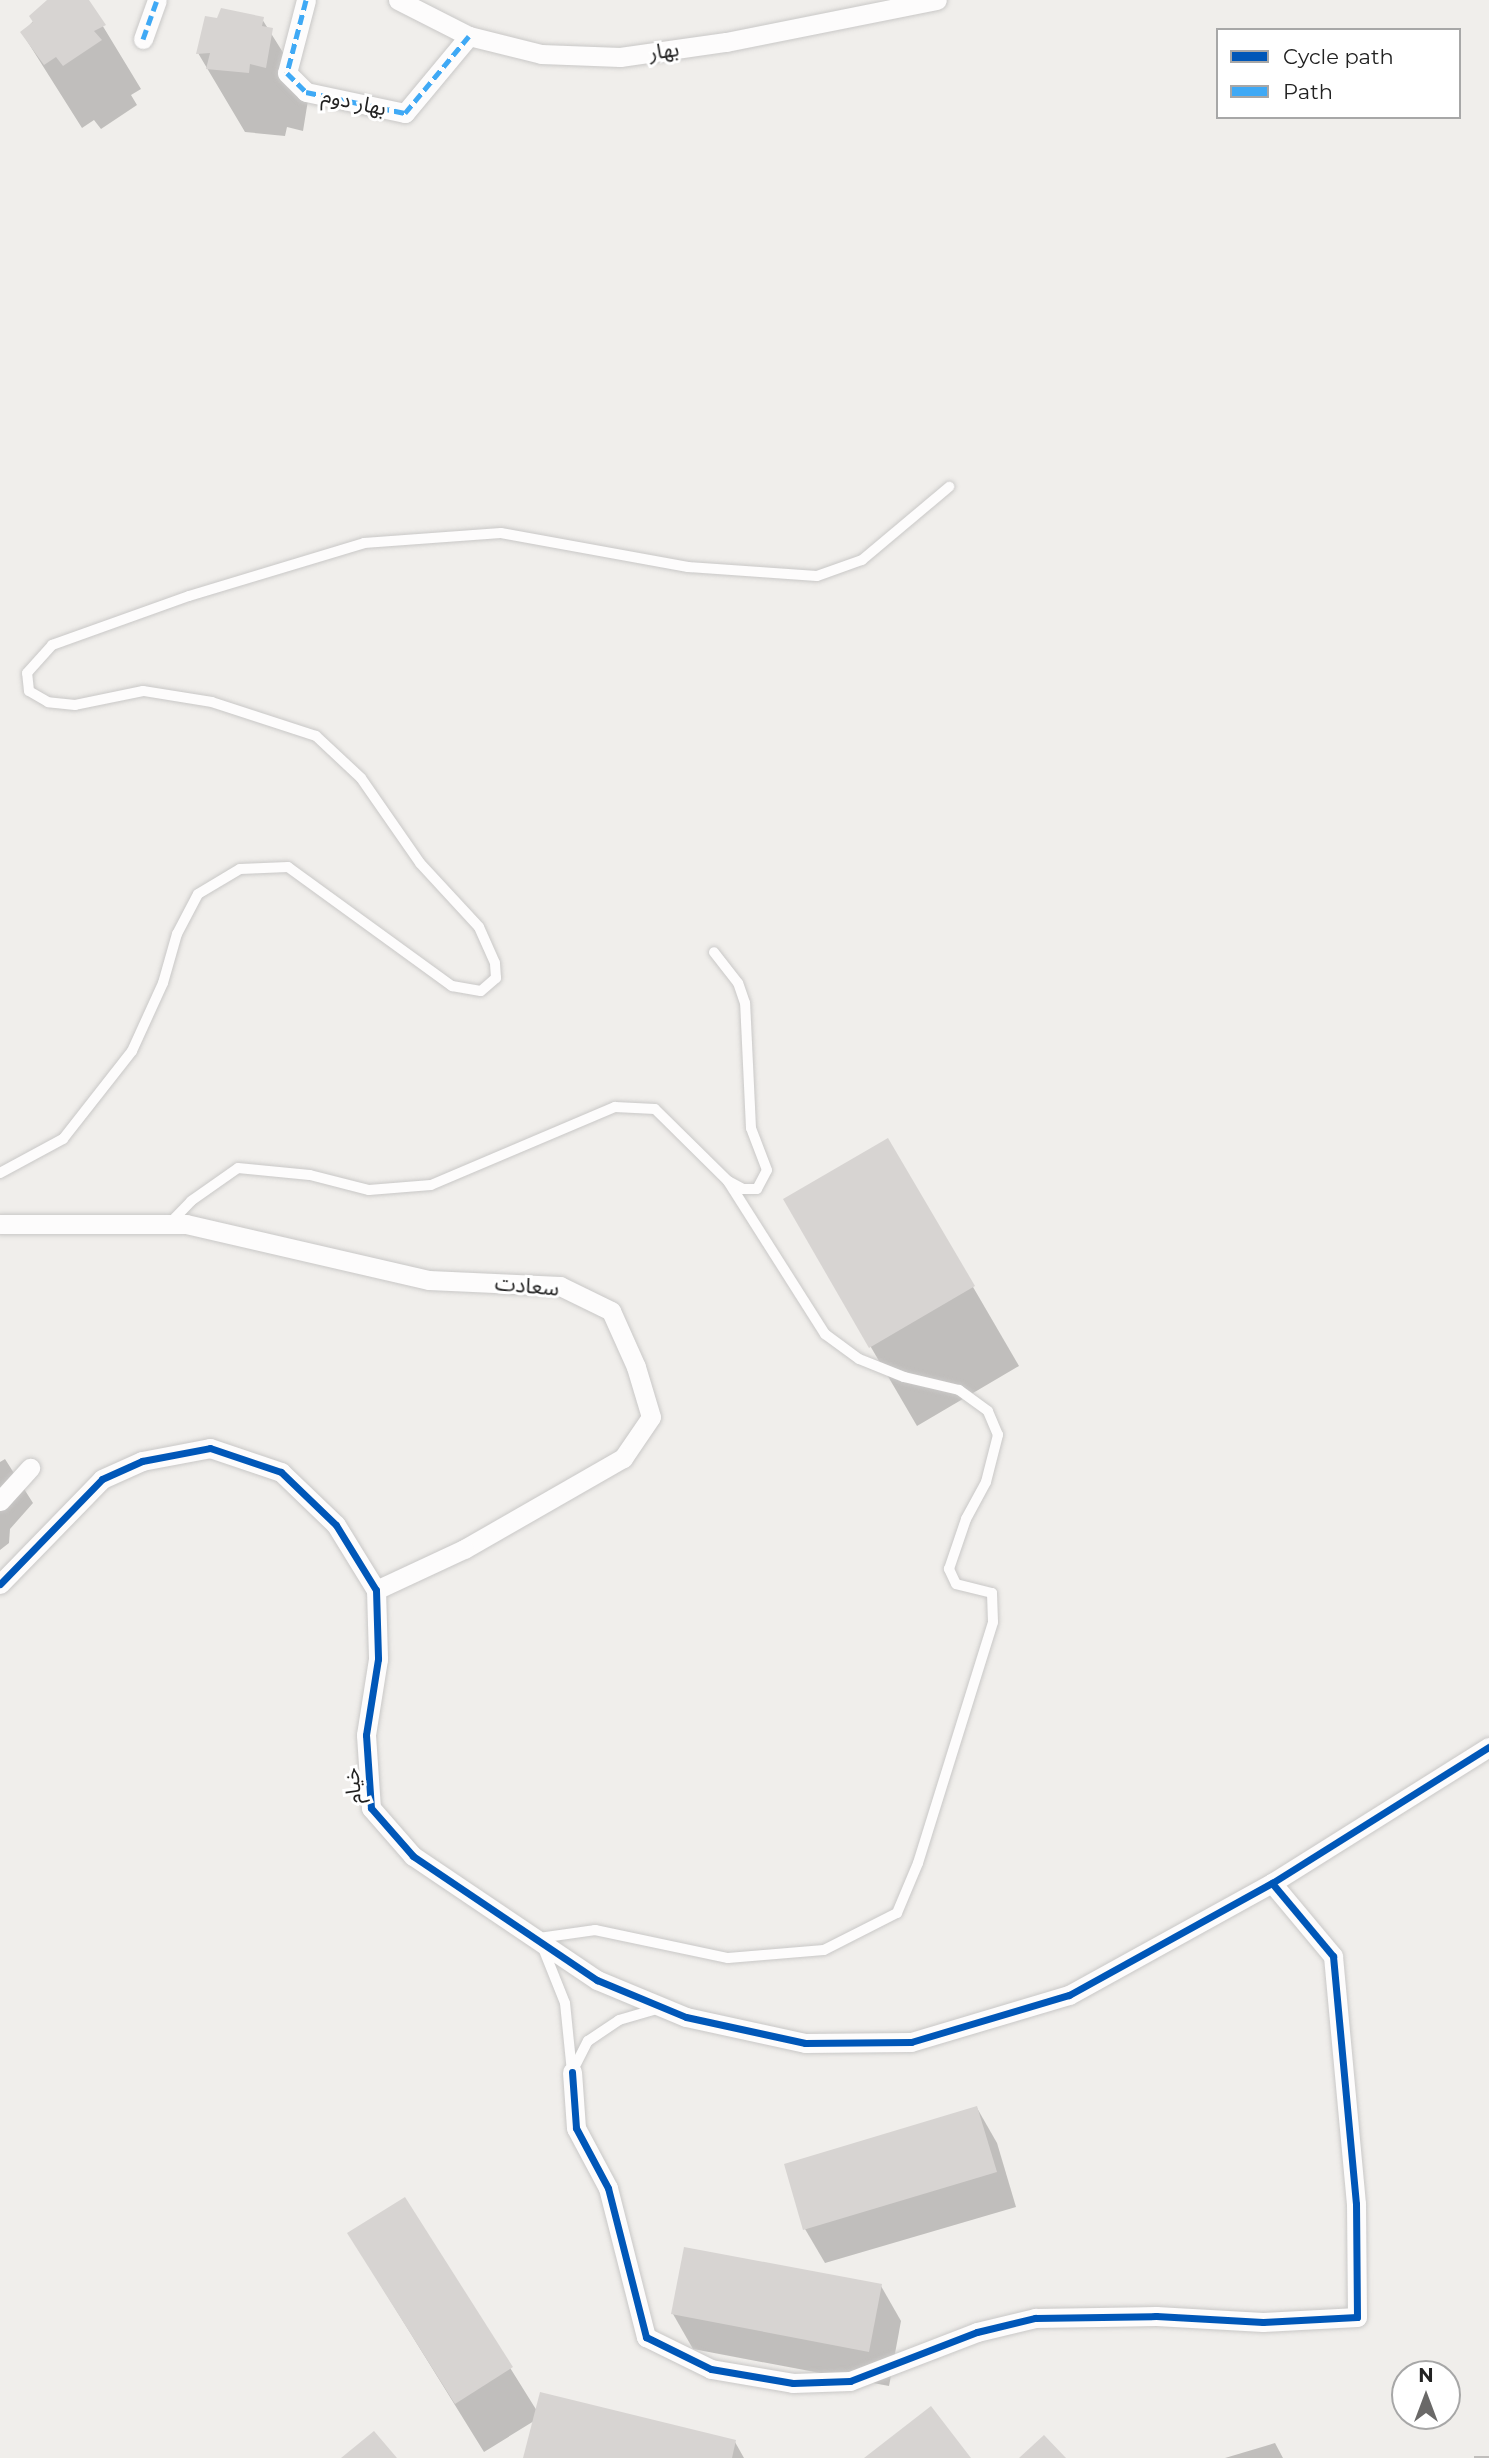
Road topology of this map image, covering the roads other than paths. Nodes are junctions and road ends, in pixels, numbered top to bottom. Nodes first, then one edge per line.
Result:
1 (157, 0) edge
2 (306, 0) edge
3 (398, 0) edge
4 (937, 0) edge
5 (469, 36) junction
6 (143, 39) dead end
7 (949, 487) dead end
8 (715, 952) dead end
9 (0, 1174) edge
10 (728, 1181) junction
11 (0, 1224) edge
12 (168, 1224) junction
13 (30, 1468) dead end
14 (0, 1502) edge
15 (0, 1584) edge
16 (376, 1590) junction
17 (1489, 1747) edge
18 (1272, 1883) junction
19 (539, 1938) junction
20 (663, 2008) junction
21 (572, 2072) junction

1 - 6 street
2 - 5 street, بهار دوم
3 - 5 street, بهار
4 - 5 street, بهار
7 - 9 lane
8 - 10 lane
10 - 12 lane
10 - 19 lane
11 - 12 street, سعادت
12 - 16 street, سعادت
13 - 14 street
15 - 16 street
16 - 19 street, خیام
17 - 18 street, خیام
18 - 20 street, خیام
18 - 21 street
19 - 20 street, خیام
19 - 21 lane
20 - 21 lane

